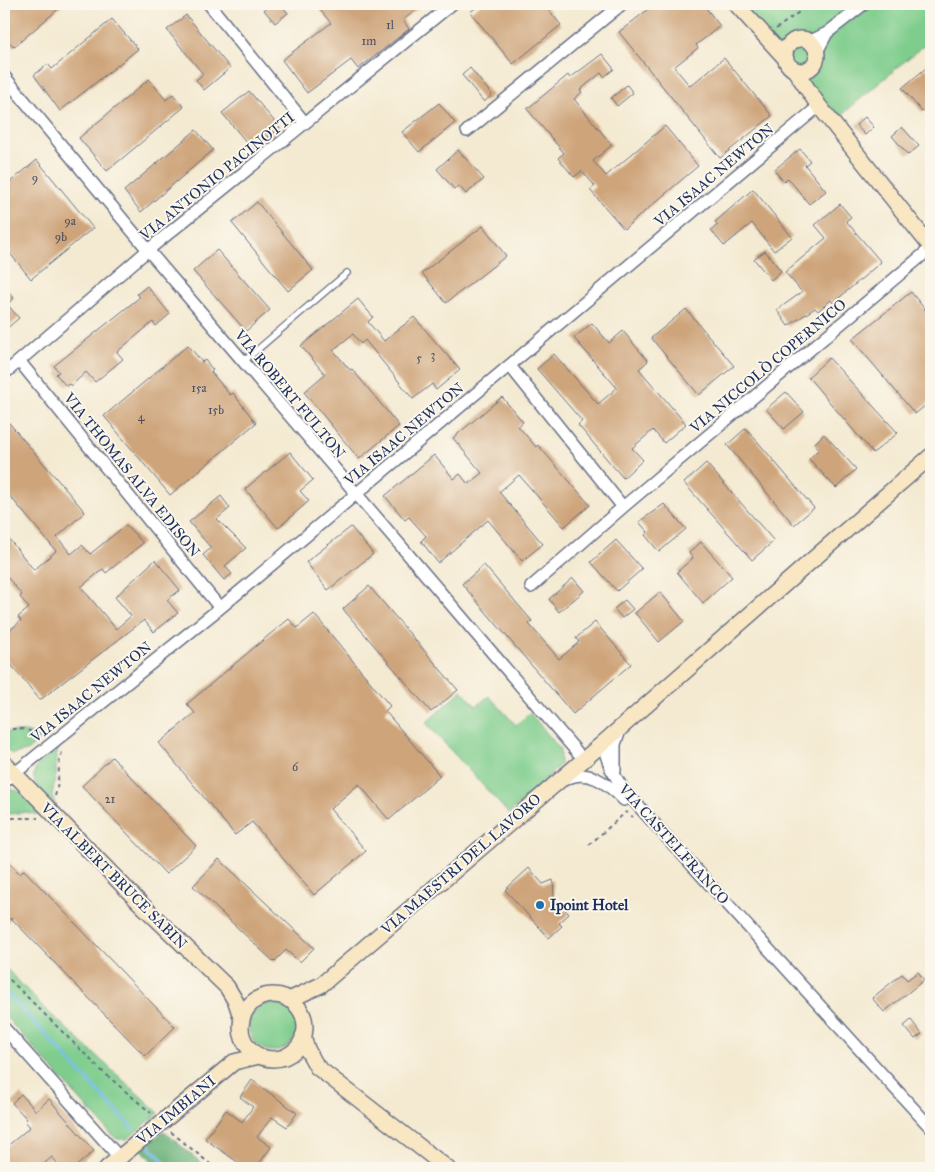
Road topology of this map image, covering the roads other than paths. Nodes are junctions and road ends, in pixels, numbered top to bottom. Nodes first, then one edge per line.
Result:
1 (211, 4) edge
2 (452, 4) edge
3 (622, 4) edge
4 (736, 4) edge
5 (864, 4) edge
6 (754, 26) junction
7 (792, 43) junction
8 (813, 47) junction
9 (796, 66) junction
10 (4, 76) edge
11 (819, 106) junction
12 (305, 123) junction
13 (467, 131) dead end
14 (931, 247) edge
15 (148, 250) junction
16 (347, 273) dead end
17 (20, 362) junction
18 (243, 362) junction
19 (510, 366) junction
20 (4, 374) edge
21 (931, 456) edge
22 (355, 494) junction
23 (623, 507) junction
24 (531, 587) dead end
25 (220, 608) junction
26 (622, 727) junction
27 (602, 744) junction
28 (577, 752) dead end
29 (7, 773) edge
30 (616, 780) junction
31 (554, 785) junction
32 (654, 824) junction
33 (321, 985) junction
34 (227, 986) junction
35 (261, 998) junction
36 (289, 1000) junction
37 (304, 1020) junction
38 (242, 1027) junction
39 (4, 1028) edge
40 (303, 1036) junction
41 (259, 1056) junction
42 (282, 1057) junction
43 (317, 1067) junction
44 (222, 1071) junction
45 (931, 1128) edge
46 (119, 1158) junction
47 (107, 1168) edge
48 (447, 1168) edge

1 - 12 street
2 - 12 street, VIA ANTONIO PACINOTTI
3 - 13 street
4 - 6 street
5 - 8 street
6 - 7 street
6 - 9 street
7 - 8 street
7 - 9 street
8 - 9 street
9 - 11 street
10 - 15 street, VIA ROBERT FULTON
11 - 14 street
11 - 19 street, VIA ISAAC NEWTON
12 - 15 street, VIA ANTONIO PACINOTTI
14 - 23 street, VIA NICCOLÒ COPERNICO
15 - 17 street, VIA ANTONIO PACINOTTI
15 - 18 street, VIA ROBERT FULTON
16 - 18 lane
17 - 20 street, VIA ANTONIO PACINOTTI
17 - 25 street, VIA THOMAS ALVA EDISON
18 - 22 street, VIA ROBERT FULTON
19 - 22 street, VIA ISAAC NEWTON
19 - 23 street
21 - 26 street
22 - 25 street, VIA ISAAC NEWTON
22 - 28 street, VIA ROBERT FULTON
23 - 24 street, VIA NICCOLÒ COPERNICO
25 - 29 street, VIA ISAAC NEWTON
26 - 27 street
26 - 30 street
27 - 30 street, VIA CASTELFRANCO
27 - 31 street, VIA MAESTRI DEL LAVORO
29 - 34 street, VIA ALBERT BRUCE SABIN
30 - 32 street, VIA CASTELFRANCO
31 - 32 street
31 - 33 street, VIA MAESTRI DEL LAVORO
32 - 45 street, VIA CASTELFRANCO
33 - 36 street, VIA MAESTRI DEL LAVORO
33 - 37 street, VIA MAESTRI DEL LAVORO
34 - 35 street, VIA ALBERT BRUCE SABIN
34 - 38 street, VIA ALBERT BRUCE SABIN
35 - 36 street
35 - 38 street
36 - 37 street
37 - 40 street
38 - 41 street
38 - 44 street, VIA IMBIANI
39 - 46 street
40 - 42 street
40 - 43 street
41 - 42 street
41 - 44 street, VIA IMBIANI
42 - 43 street
43 - 48 street
44 - 46 street, VIA IMBIANI
46 - 47 street, VIA IMBIANI

